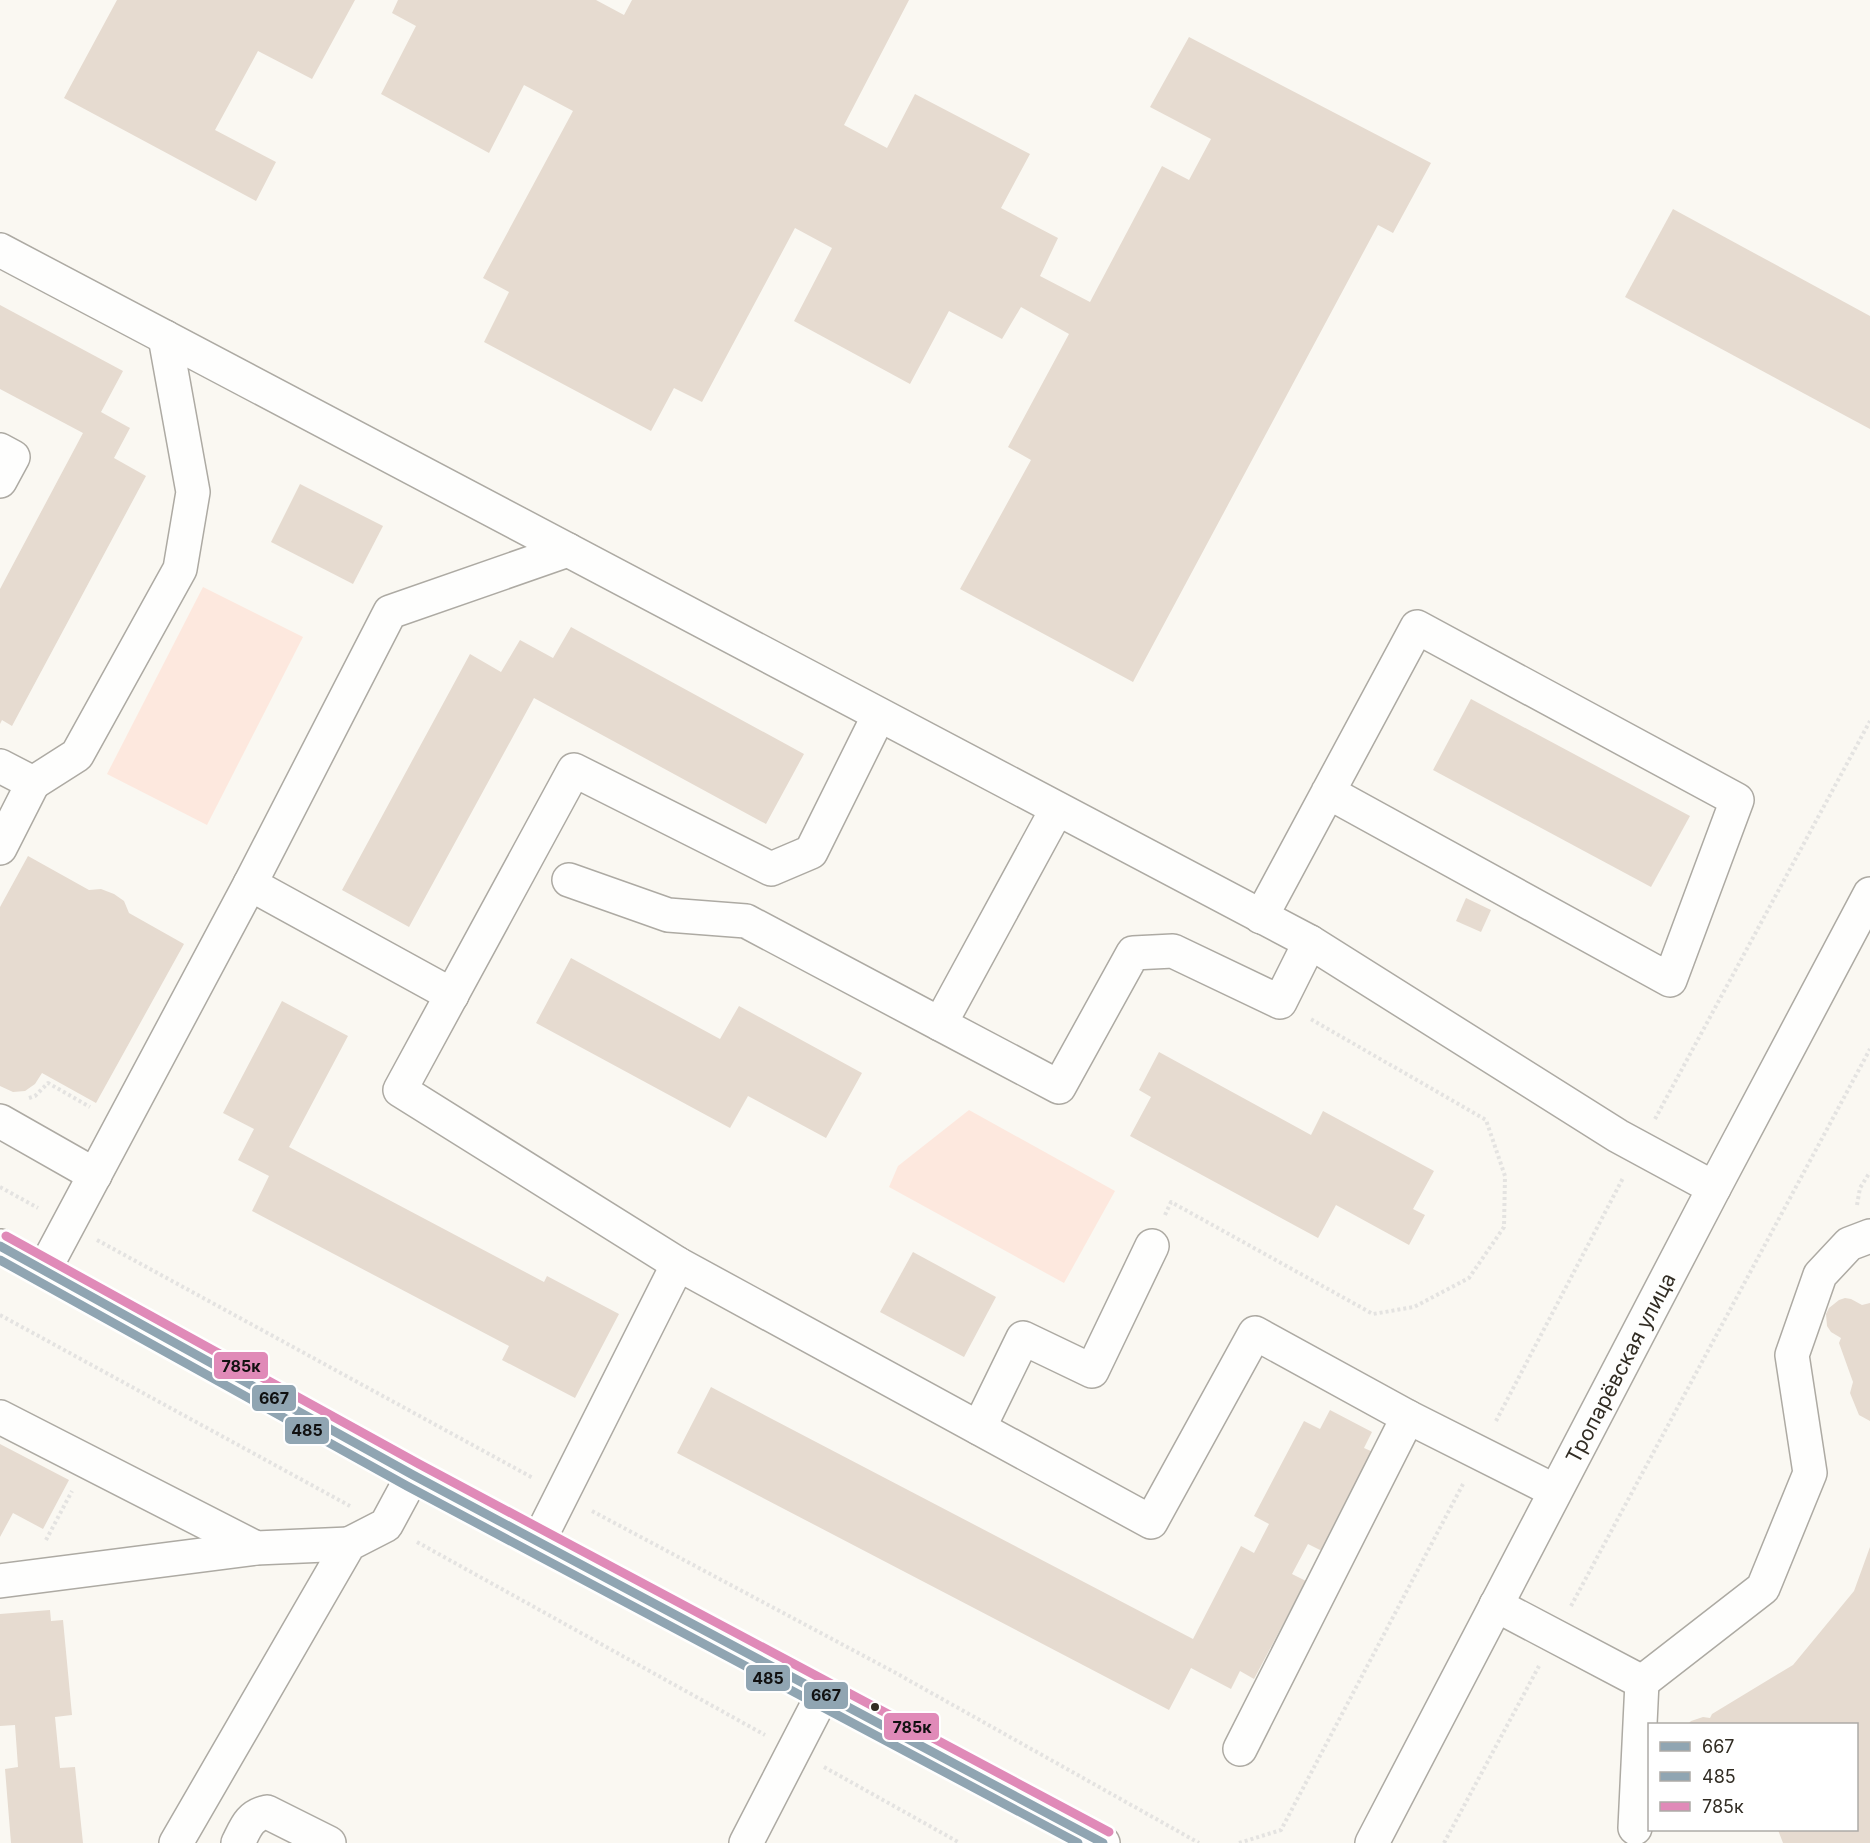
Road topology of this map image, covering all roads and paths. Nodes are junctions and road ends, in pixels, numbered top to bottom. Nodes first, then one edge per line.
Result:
1 (0, 250) edge
2 (165, 337) junction
3 (0, 450) edge
4 (0, 481) edge
5 (568, 550) junction
6 (879, 715) junction
7 (1870, 721) edge
8 (0, 766) edge
9 (33, 783) junction
10 (1328, 792) junction
11 (1057, 808) junction
12 (0, 848) edge
13 (569, 880) dead end
14 (250, 884) junction
15 (1870, 894) edge
16 (1261, 917) junction
17 (1310, 942) junction
18 (452, 994) junction
19 (1280, 1002) junction
20 (940, 1024) junction
21 (1870, 1049) edge
22 (48, 1083) dead end
23 (87, 1113) dead end
24 (0, 1121) edge
25 (1639, 1148) junction
26 (95, 1175) junction
27 (0, 1187) edge
28 (1714, 1188) junction
29 (68, 1225) junction
30 (1870, 1236) edge
31 (0, 1246) edge
32 (1152, 1246) joint
33 (678, 1264) junction
34 (44, 1270) junction
35 (0, 1315) edge
36 (0, 1417) edge
37 (1408, 1417) junction
38 (979, 1428) junction
39 (1479, 1453) junction
40 (87, 1462) junction
41 (414, 1475) junction
42 (1555, 1491) junction
43 (562, 1495) junction
44 (386, 1525) junction
45 (538, 1542) junction
46 (350, 1544) junction
47 (256, 1548) junction
48 (13, 1580) edge
49 (1496, 1605) junction
50 (1555, 1636) junction
51 (1642, 1682) junction
52 (823, 1694) junction
53 (1240, 1749) dead end
54 (794, 1751) junction
55 (1635, 1828) dead end
56 (176, 1843) edge
57 (238, 1843) edge
58 (329, 1843) edge
59 (746, 1843) edge
60 (960, 1843) edge
61 (1103, 1843) edge
62 (1199, 1843) edge
63 (1239, 1843) edge
64 (1371, 1843) edge
65 (1444, 1843) edge

1 - 2 street
2 - 5 street
2 - 9 street
3 - 4 street
5 - 6 street
5 - 14 street
6 - 11 street
6 - 18 street
7 - 25 path
8 - 9 street
9 - 12 street
10 - 10 street
10 - 16 street
11 - 16 street
11 - 20 street
13 - 20 street
14 - 18 street
14 - 26 street
15 - 28 street, Тропарёвская улица
16 - 17 street
17 - 19 street
17 - 25 street
18 - 33 street
19 - 20 street
19 - 32 path
21 - 50 path
22 - 23 path
24 - 26 street
25 - 28 street
25 - 39 path
26 - 29 street
27 - 29 path
28 - 42 street, Тропарёвская улица
29 - 34 street
29 - 43 path
30 - 51 street
31 - 34 street
32 - 38 street
33 - 38 street
33 - 43 street
34 - 41 street
35 - 44 path
36 - 40 street
37 - 38 street
37 - 39 street
37 - 53 street
39 - 42 street
39 - 63 path
40 - 47 street
40 - 48 path
41 - 44 street
41 - 45 street
42 - 49 street, Тропарёвская улица
43 - 45 street
43 - 62 path
44 - 46 street
44 - 54 path
45 - 52 street
46 - 47 street
46 - 56 street
47 - 48 street
49 - 50 street
49 - 64 street, Тропарёвская улица
50 - 51 street
50 - 65 path
51 - 55 street
52 - 54 street
52 - 61 street
54 - 59 street
54 - 60 path
57 - 58 street

